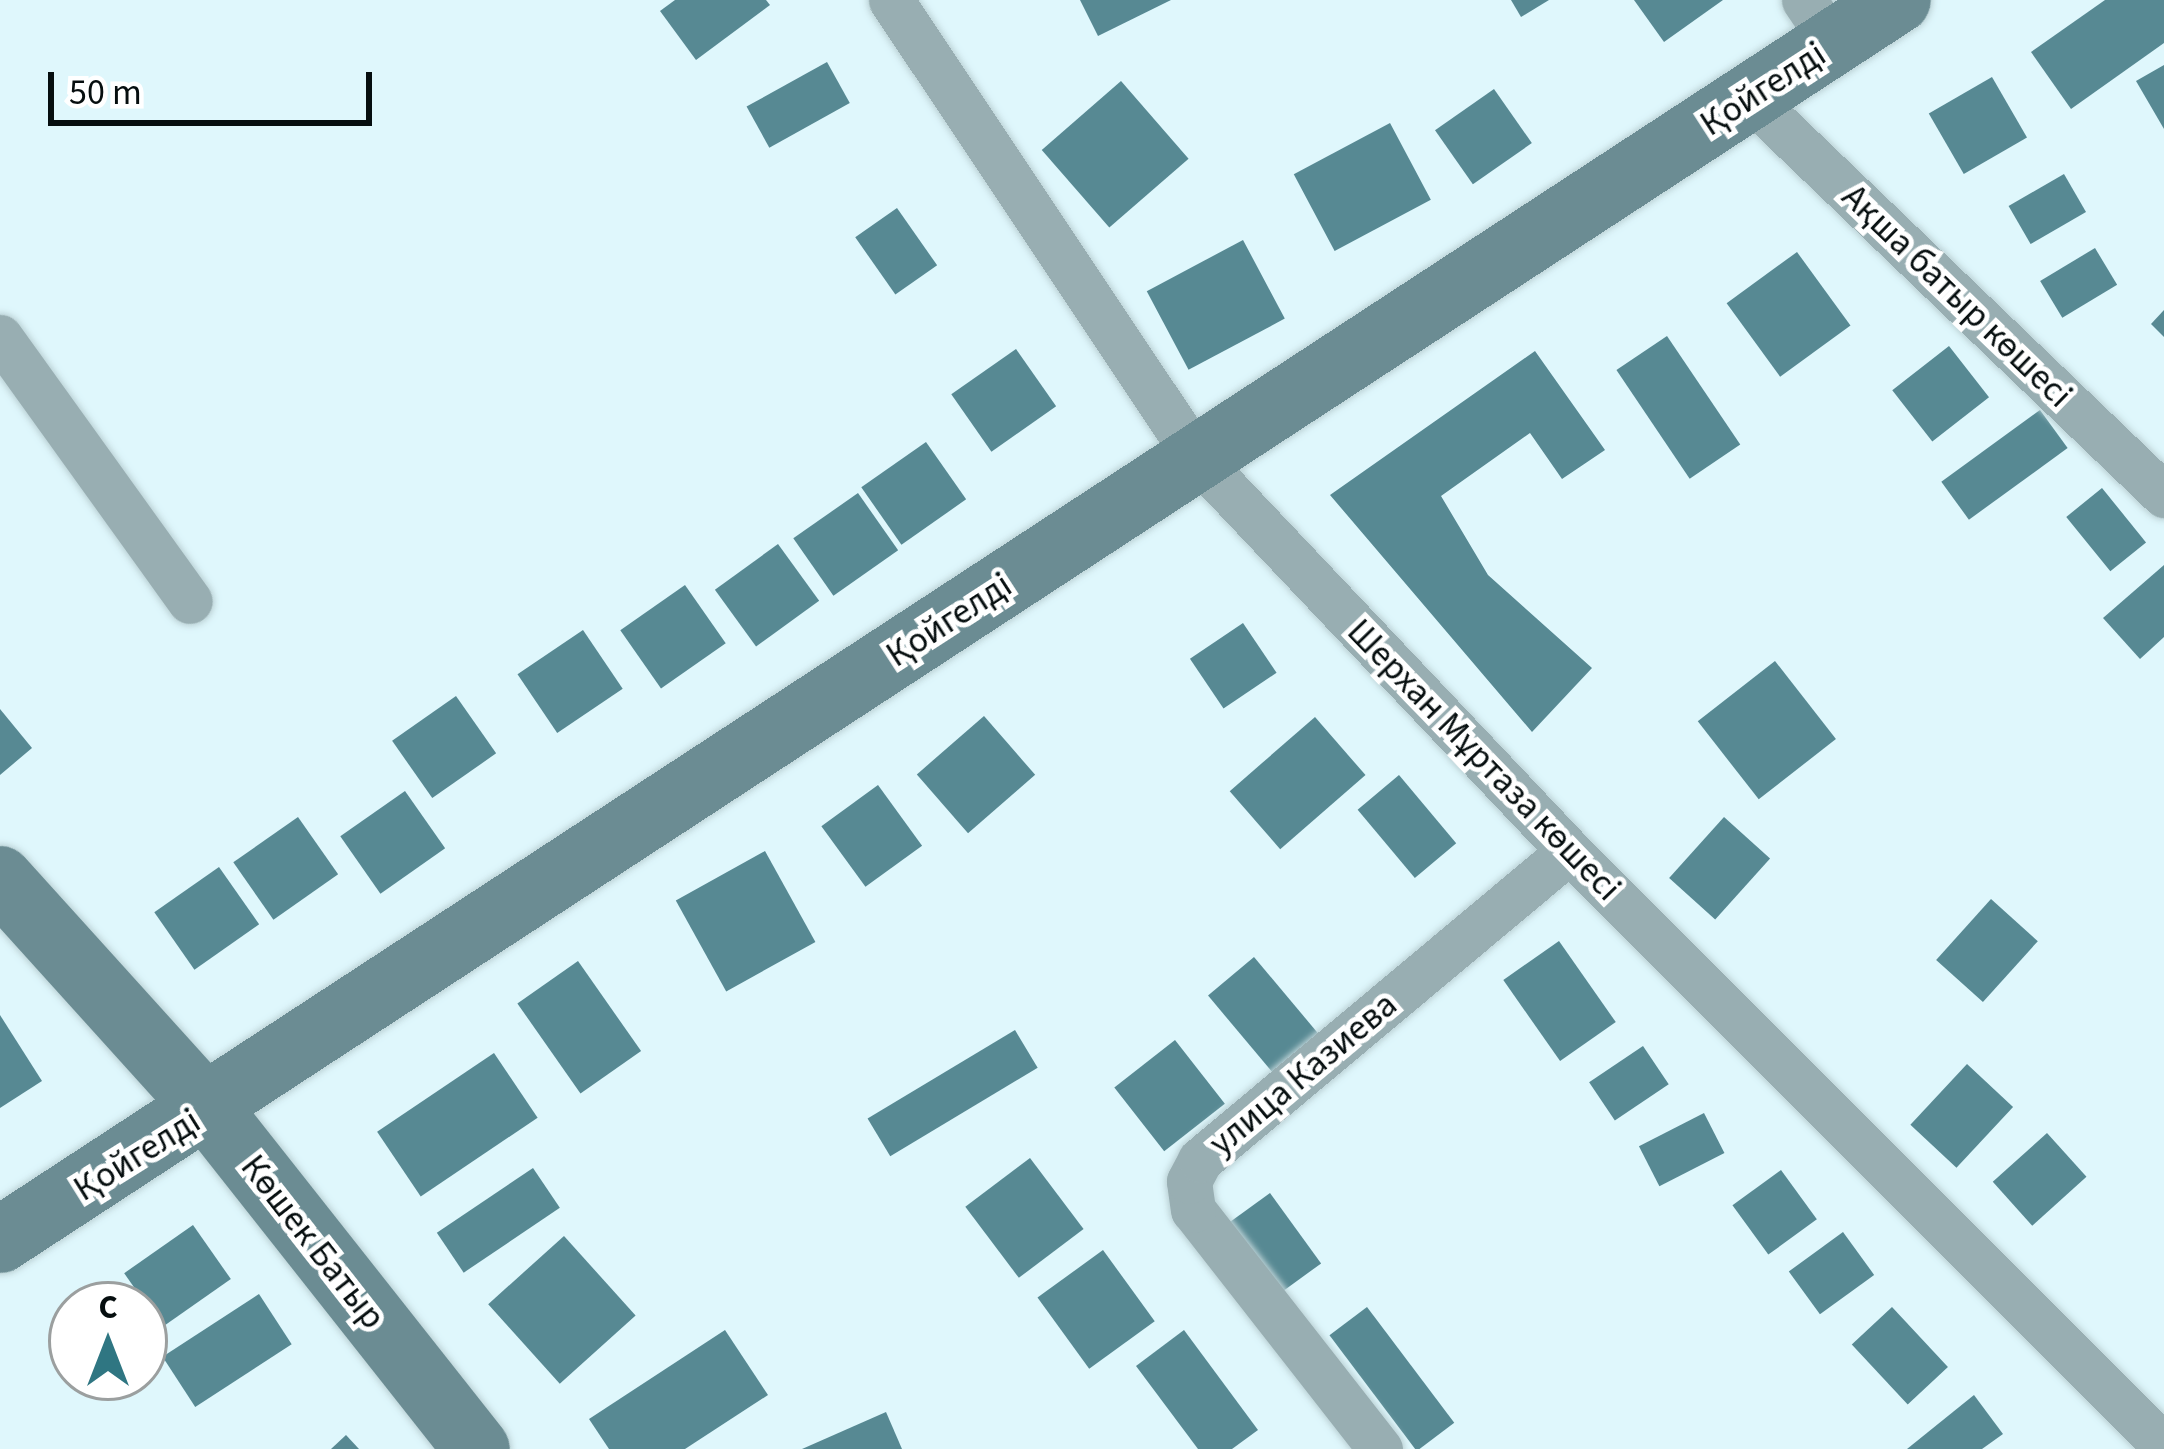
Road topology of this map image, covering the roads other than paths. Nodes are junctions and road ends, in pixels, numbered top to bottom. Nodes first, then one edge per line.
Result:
1 (891, 0) edge
2 (1898, 0) edge
3 (1818, 22) edge
4 (1750, 98) junction
5 (0, 337) edge
6 (1196, 457) junction
7 (2164, 495) edge
8 (190, 601) dead end
9 (1569, 851) junction
10 (0, 879) edge
11 (208, 1110) junction
12 (0, 1240) edge
13 (2164, 1446) edge
14 (476, 1449) edge
15 (1381, 1449) edge

1 - 6 street, Шерхан Мұртаза көшесі
2 - 3 street, Қойгелді
3 - 4 street, Қойгелді
4 - 6 street, Қойгелді
4 - 7 street, Ақша батыр көшесі
5 - 8 street
6 - 9 street, Шерхан Мұртаза көшесі
6 - 11 street, Қойгелді
9 - 13 street, Шерхан Мұртаза көшесі
9 - 15 street, улица Казиева
10 - 11 street, Көшек Батыр
11 - 12 street, Қойгелді
11 - 14 street, Көшек Батыр

